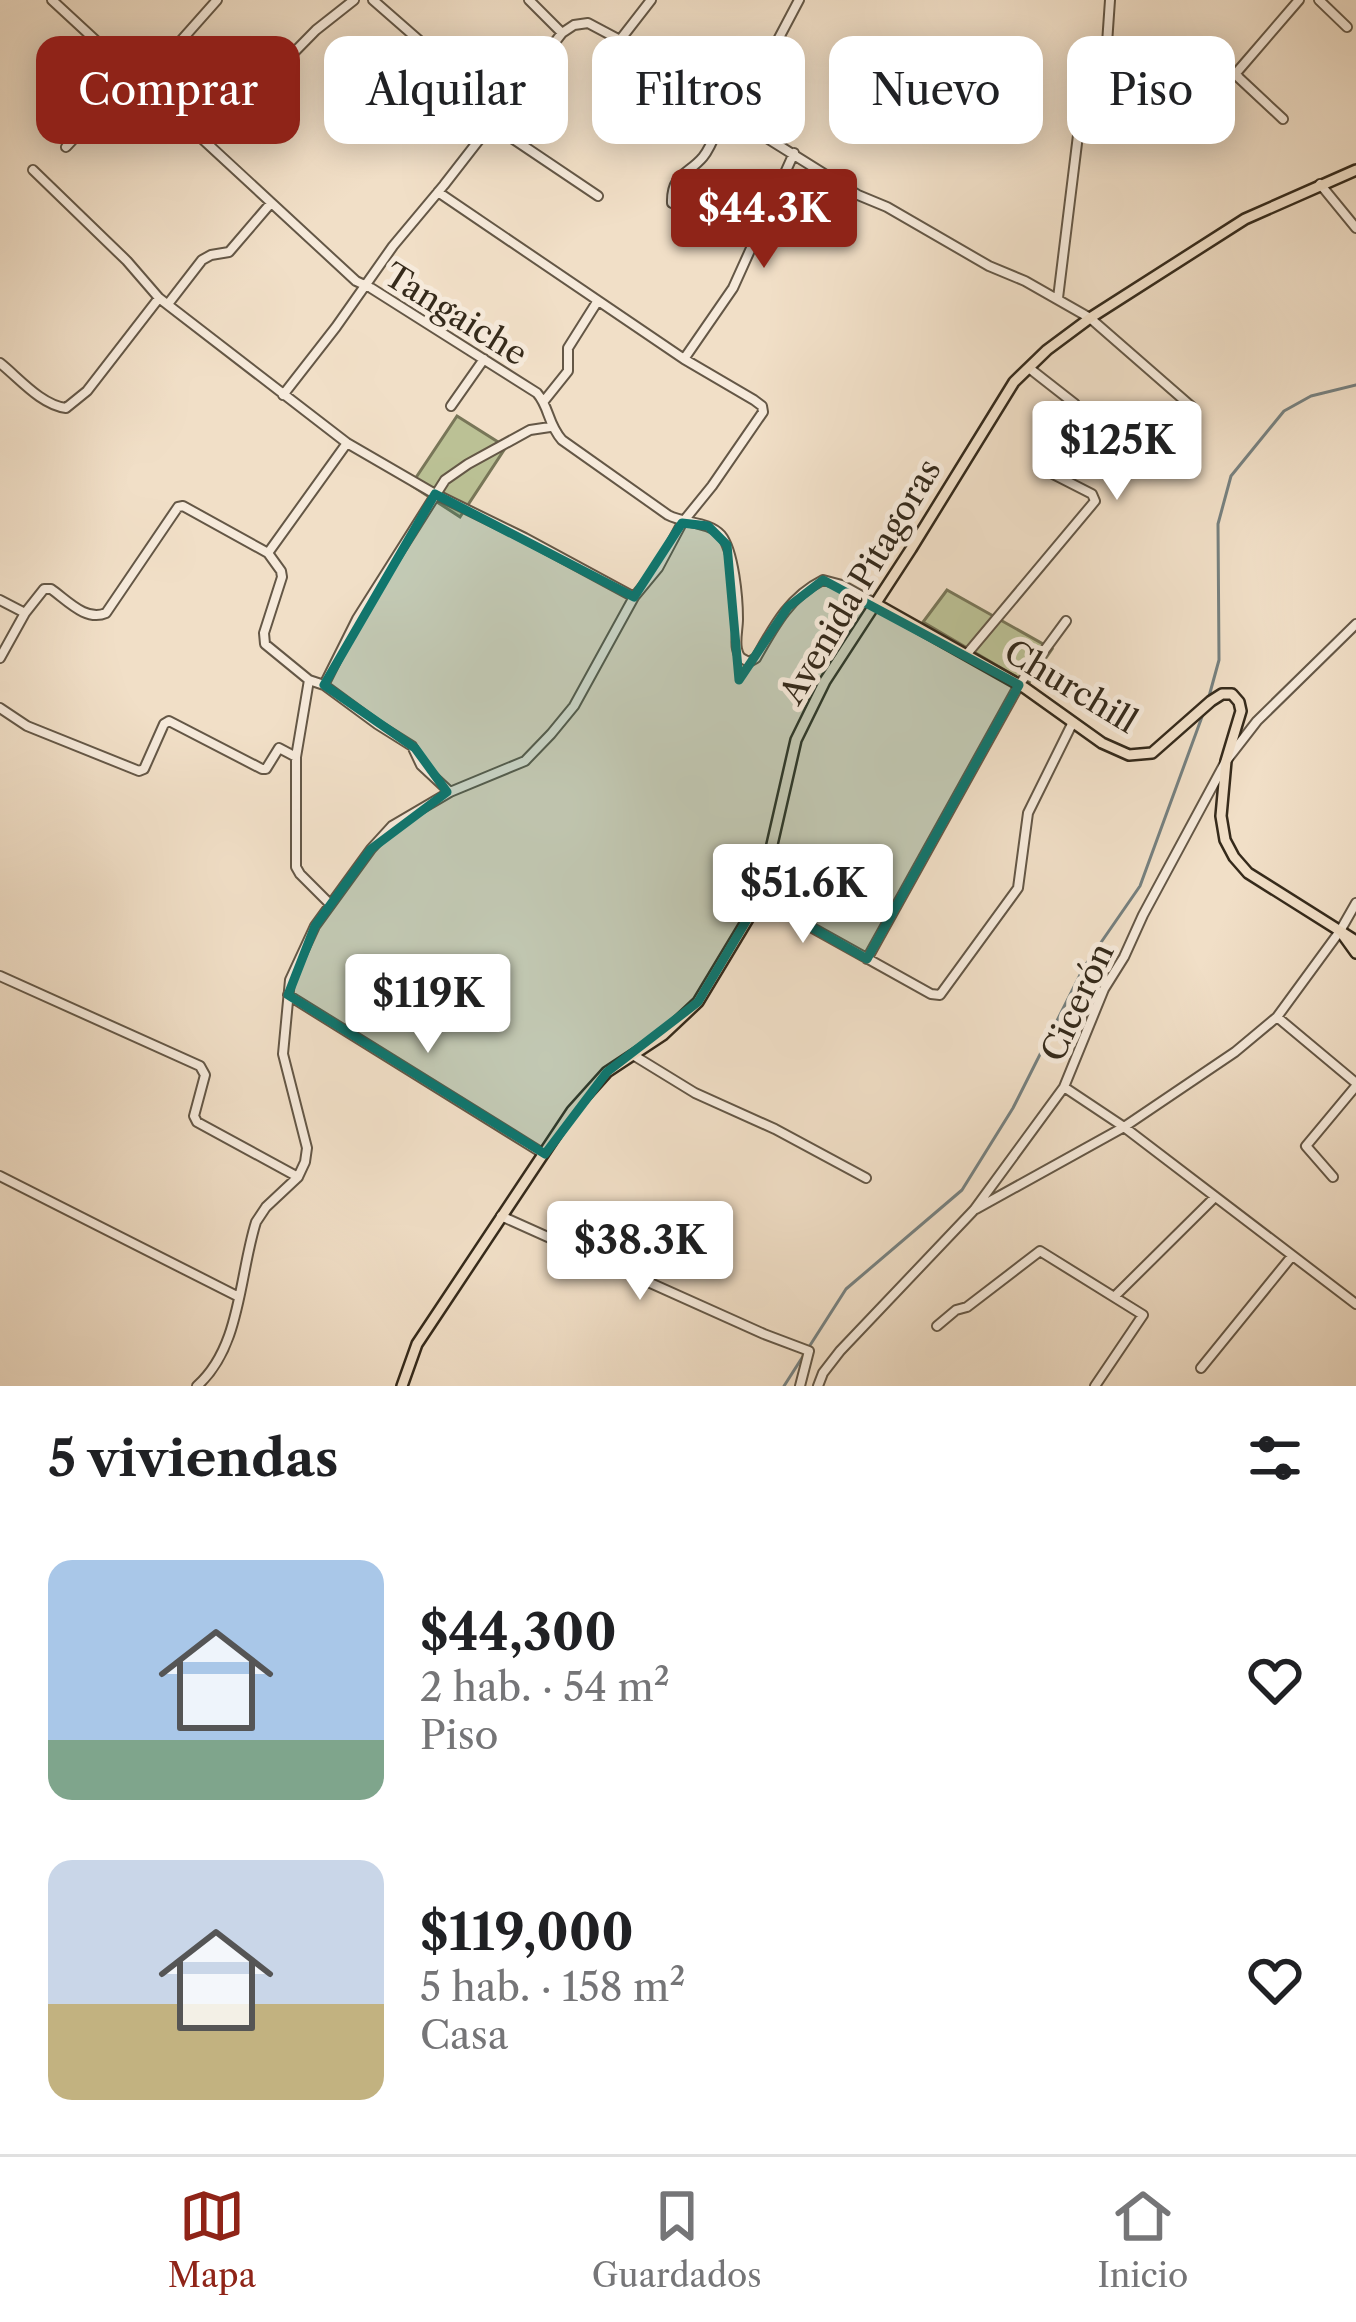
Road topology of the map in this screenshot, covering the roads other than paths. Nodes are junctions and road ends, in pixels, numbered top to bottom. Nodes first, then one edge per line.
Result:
1 (52, 0) edge
2 (217, 0) edge
3 (354, 0) edge
4 (373, 0) edge
5 (529, 0) edge
6 (651, 0) edge
7 (799, 0) edge
8 (1110, 0) edge
9 (1299, 0) edge
10 (1319, 0) edge
11 (1347, 27) dead end
12 (562, 33) junction
13 (90, 36) edge
14 (185, 36) edge
15 (414, 36) edge
16 (560, 36) edge
17 (612, 36) edge
18 (623, 36) edge
19 (780, 36) edge
20 (300, 46) edge
21 (1283, 119) dead end
22 (69, 144) edge
23 (208, 144) edge
24 (475, 144) edge
25 (521, 144) edge
26 (710, 144) edge
27 (779, 144) edge
28 (66, 147) dead end
29 (794, 153) junction
30 (33, 170) dead end
31 (1356, 170) edge
32 (1320, 184) junction
33 (438, 192) junction
34 (598, 196) dead end
35 (271, 203) junction
36 (692, 211) dead end
37 (1356, 229) edge
38 (366, 286) junction
39 (1058, 298) junction
40 (164, 301) junction
41 (596, 302) junction
42 (1090, 318) junction
43 (484, 359) junction
44 (684, 359) junction
45 (0, 362) edge
46 (1029, 368) junction
47 (284, 394) junction
48 (544, 401) junction
49 (451, 406) dead end
50 (1192, 407) dead end
51 (550, 427) junction
52 (347, 442) junction
53 (435, 494) junction
54 (682, 523) junction
55 (268, 553) junction
56 (634, 597) junction
57 (0, 600) edge
58 (876, 604) junction
59 (25, 613) junction
60 (1066, 621) dead end
61 (1356, 624) edge
62 (966, 655) junction
63 (0, 658) edge
64 (309, 680) junction
65 (324, 685) junction
66 (1019, 685) junction
67 (0, 708) edge
68 (1072, 722) junction
69 (296, 758) junction
70 (1226, 761) junction
71 (450, 792) junction
72 (758, 897) junction
73 (1356, 903) edge
74 (330, 904) junction
75 (1340, 931) junction
76 (1356, 941) edge
77 (1356, 953) edge
78 (867, 959) junction
79 (0, 976) edge
80 (288, 995) junction
81 (1277, 1017) junction
82 (632, 1055) junction
83 (1356, 1084) edge
84 (1064, 1087) junction
85 (1124, 1127) junction
86 (545, 1154) junction
87 (0, 1176) edge
88 (298, 1177) junction
89 (1333, 1177) dead end
90 (866, 1178) dead end
91 (1214, 1197) junction
92 (974, 1210) junction
93 (501, 1216) junction
94 (1292, 1256) junction
95 (237, 1296) junction
96 (1114, 1297) junction
97 (1356, 1304) edge
98 (937, 1326) dead end
99 (1202, 1368) dead end
100 (197, 1386) edge
101 (403, 1386) edge
102 (800, 1386) edge
103 (818, 1386) edge
104 (1095, 1386) edge

1 - 13 street, Tangaiche
2 - 14 street
3 - 20 street
4 - 15 street
5 - 12 street
6 - 18 street
7 - 19 street
8 - 39 street
9 - 21 street
10 - 11 street
12 - 16 street
12 - 17 street
22 - 28 street
23 - 35 street, Tangaiche
24 - 33 street
25 - 34 street
26 - 36 street
27 - 29 street
29 - 39 street
29 - 44 street
30 - 40 street
31 - 32 main road, Avenida Pitagoras
32 - 37 street
32 - 42 main road, Avenida Pitagoras
33 - 38 street
33 - 41 street
35 - 38 street, Tangaiche
35 - 40 street
38 - 43 street, Tangaiche
38 - 47 street
39 - 42 street
40 - 45 street
40 - 47 street
41 - 44 street
41 - 48 street
42 - 46 main road, Avenida Pitagoras
42 - 50 street
43 - 48 street, Tangaiche
43 - 49 street
44 - 54 street
46 - 58 main road, Avenida Pitagoras
46 - 62 street
47 - 52 street
48 - 51 street, Tangaiche
51 - 53 street
51 - 54 street
52 - 53 street
52 - 55 street
53 - 56 street
53 - 65 street
54 - 56 street
54 - 58 street
55 - 59 street
55 - 64 street
56 - 71 street
57 - 59 street
58 - 62 main road, Churchill
58 - 72 main road, Avenida Pitagoras
59 - 63 street
60 - 66 street
61 - 70 street, Cicerón
62 - 66 main road, Churchill
64 - 65 street
64 - 69 street
65 - 71 street
66 - 68 main road, Churchill
66 - 78 street
67 - 69 street
68 - 70 main road, Churchill
68 - 78 street
69 - 74 street
70 - 75 main road
70 - 84 street, Cicerón
71 - 74 street
72 - 78 street
72 - 82 main road, Avenida Pitagoras
73 - 75 street
74 - 80 street
75 - 76 main road
75 - 77 main road
75 - 81 street
79 - 88 street
80 - 86 street
80 - 88 street
81 - 83 street
81 - 85 street
82 - 86 main road, Avenida Pitagoras
82 - 90 street
83 - 89 street
84 - 85 street
84 - 92 street, Cicerón
85 - 91 street
85 - 92 street
86 - 93 main road, Avenida Pitagoras
87 - 95 street
88 - 95 street
91 - 94 street
91 - 96 street
92 - 103 street, Cicerón
93 - 101 main road, Avenida Pitagoras
93 - 102 street
94 - 97 street
94 - 99 street
95 - 100 street
96 - 98 street
96 - 104 street

